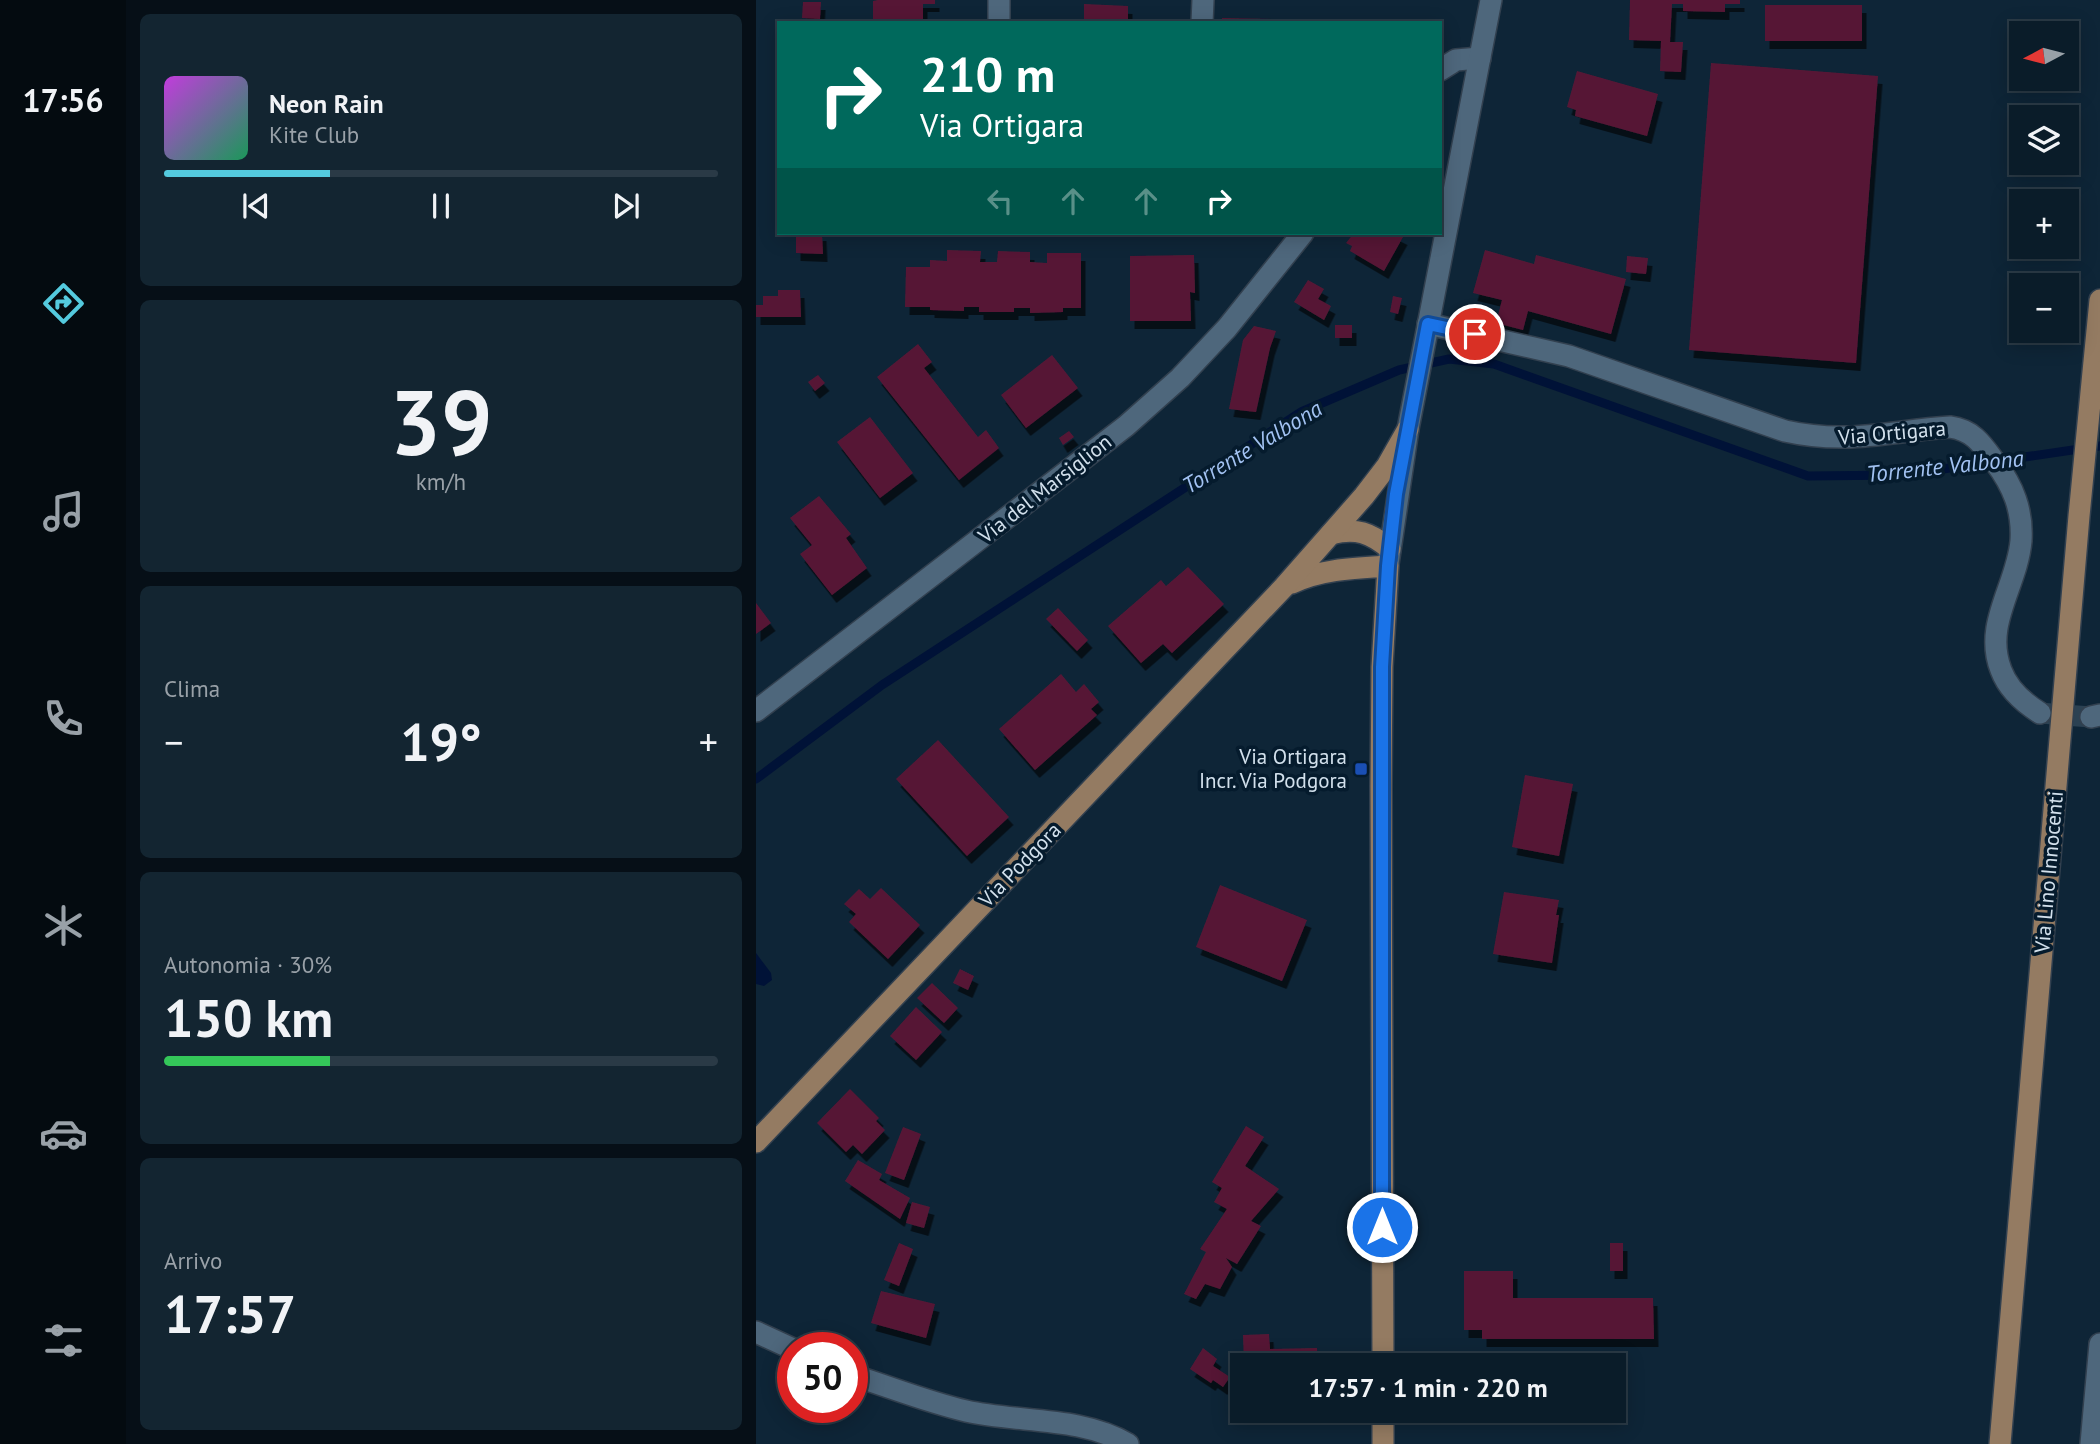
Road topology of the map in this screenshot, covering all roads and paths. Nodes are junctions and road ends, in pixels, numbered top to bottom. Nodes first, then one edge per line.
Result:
1 (999, 0) edge
2 (1203, 0) edge
3 (1491, 0) edge
4 (999, 21) edge
5 (1202, 21) edge
6 (1480, 58) junction
7 (1442, 69) edge
8 (1301, 235) edge
9 (2100, 300) edge
10 (1426, 334) junction
11 (1408, 429) junction
12 (1331, 534) junction
13 (1389, 558) junction
14 (1284, 587) junction
15 (756, 711) edge
16 (2040, 713) tunnel mouth
17 (756, 1142) edge
18 (756, 1332) edge
19 (777, 1342) edge
20 (2100, 1344) edge
21 (1382, 1353) edge
22 (868, 1380) edge
23 (1383, 1423) edge
24 (1128, 1444) edge
25 (1383, 1444) edge
26 (2000, 1444) edge
27 (2091, 1444) edge

1 - 4 street
2 - 5 street
3 - 6 street
6 - 7 street
6 - 10 street
8 - 15 street, Via del Marsiglion
9 - 26 main road, Via Lino Innocenti
10 - 11 street
10 - 16 street, Via Ortigara
11 - 12 main road, Via Podgora
11 - 13 street
12 - 13 main road
12 - 14 main road, Via Podgora
13 - 14 main road, Via Podgora
13 - 21 main road
14 - 17 main road, Via Podgora
18 - 19 street
20 - 27 street
22 - 24 street
23 - 25 main road

